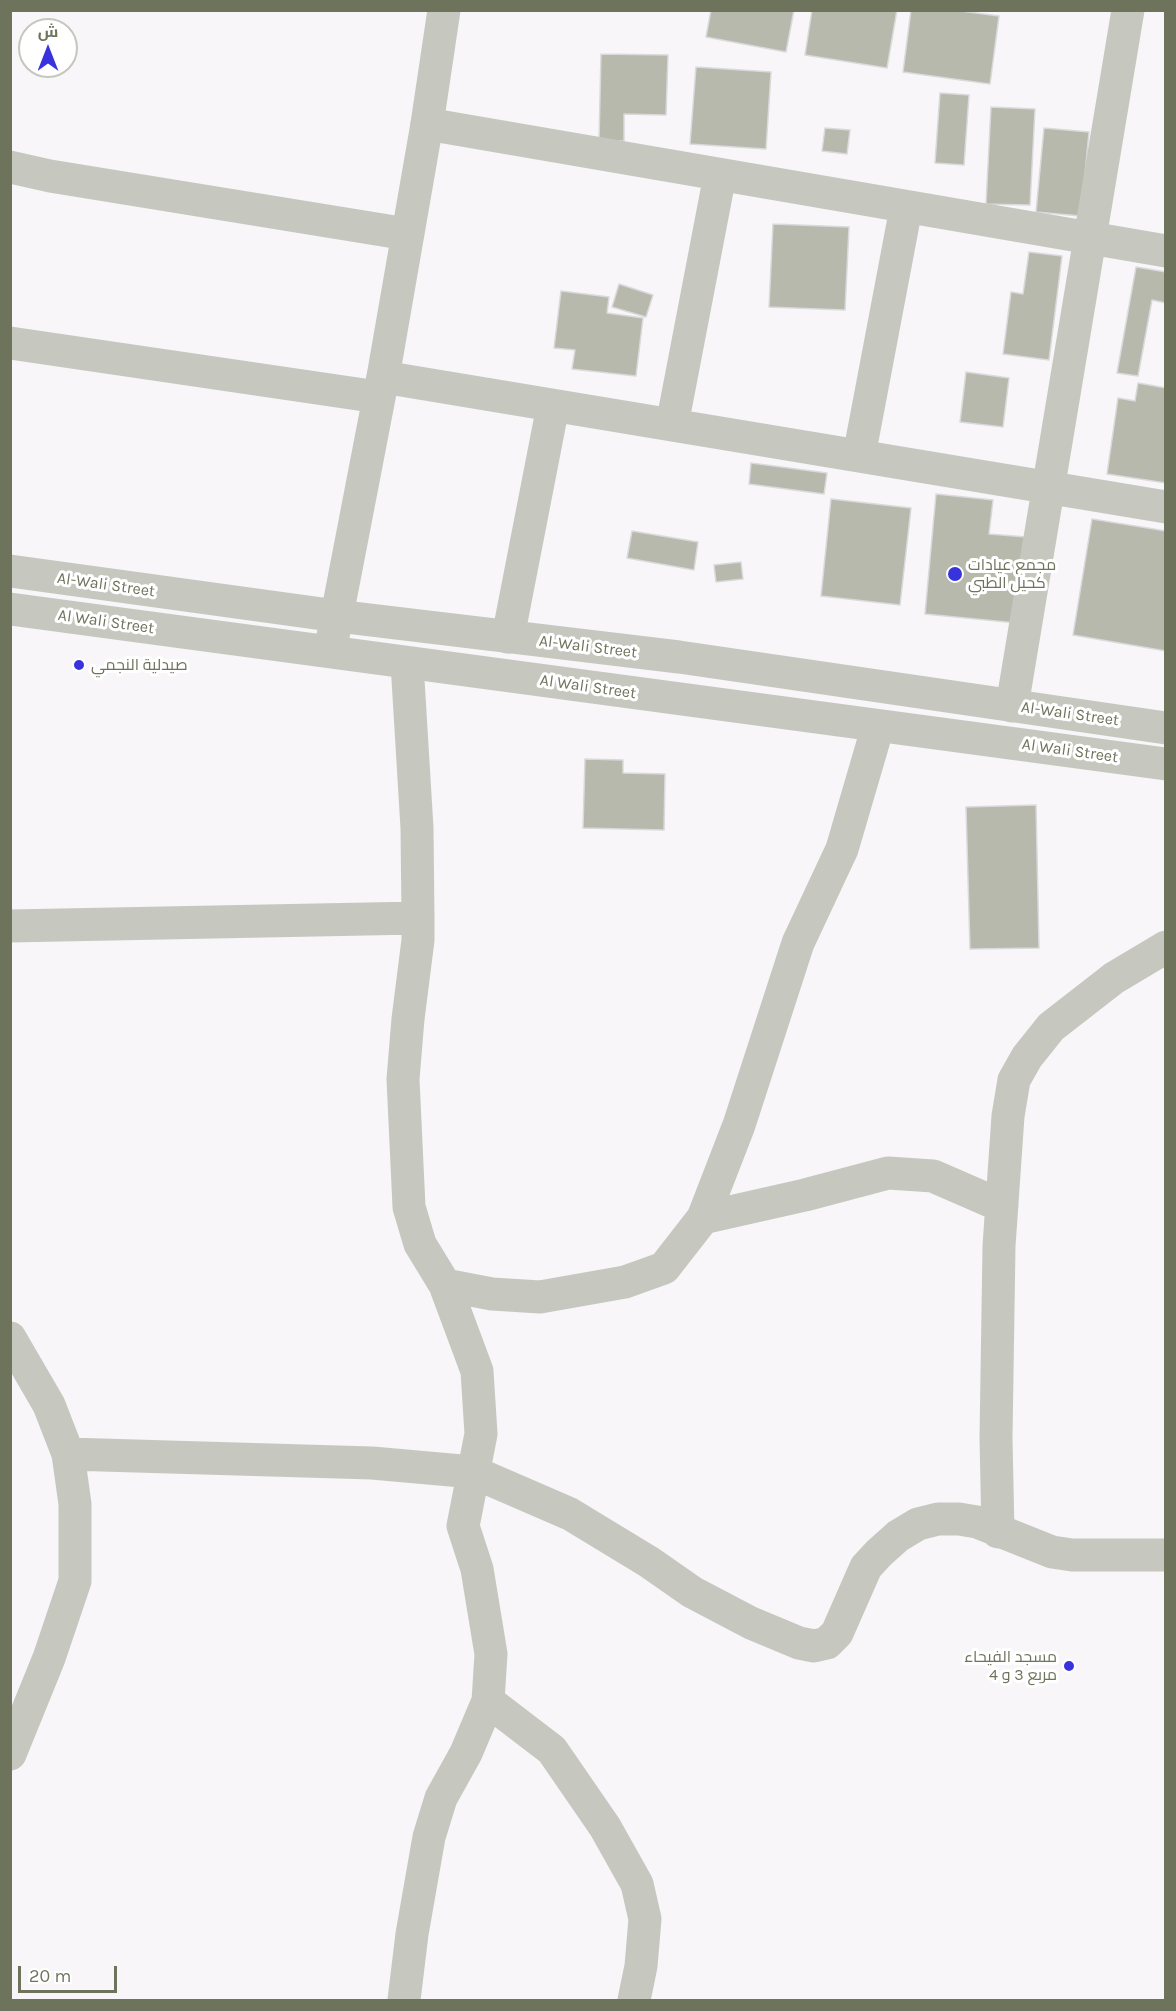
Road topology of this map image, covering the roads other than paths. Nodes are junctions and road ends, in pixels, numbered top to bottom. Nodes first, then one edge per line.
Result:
1 (444, 10) edge
2 (1128, 10) edge
3 (427, 124) junction
4 (10, 167) edge
5 (720, 175) junction
6 (906, 208) junction
7 (407, 234) junction
8 (1090, 239) junction
9 (1166, 251) edge
10 (10, 343) edge
11 (381, 387) junction
12 (553, 405) junction
13 (672, 425) junction
14 (859, 456) junction
15 (1048, 488) junction
16 (1166, 507) edge
17 (10, 571) edge
18 (10, 609) edge
19 (337, 616) junction
20 (508, 637) junction
21 (330, 652) junction
22 (407, 663) junction
23 (1012, 706) junction
24 (878, 726) junction
25 (1166, 728) edge
26 (1166, 764) edge
27 (418, 918) junction
28 (10, 926) edge
29 (1166, 947) edge
30 (1002, 1206) junction
31 (703, 1218) junction
32 (445, 1285) junction
33 (10, 1338) edge
34 (68, 1454) junction
35 (473, 1472) junction
36 (998, 1532) junction
37 (1166, 1555) edge
38 (489, 1701) junction
39 (10, 1754) edge
40 (404, 2001) edge
41 (634, 2001) edge

1 - 3 street
2 - 8 street
3 - 5 street
3 - 7 street
4 - 7 street
5 - 6 street
5 - 13 street
6 - 8 street
6 - 14 street
7 - 11 street
8 - 9 street
8 - 15 street
10 - 11 street
11 - 12 street
11 - 19 street
12 - 13 street
12 - 20 street
13 - 14 street
14 - 15 street
15 - 16 street
15 - 23 street
17 - 19 street, Al-Wali Street
18 - 21 street, Al Wali Street
19 - 20 street, Al-Wali Street
19 - 21 street
20 - 23 street, Al-Wali Street
21 - 22 street, Al Wali Street
22 - 24 street, Al Wali Street
22 - 27 street
23 - 25 street, Al-Wali Street
24 - 26 street, Al Wali Street
24 - 31 street
27 - 28 street
27 - 32 street
29 - 30 street
30 - 31 street
30 - 36 street
31 - 32 street
32 - 35 street
33 - 34 street
34 - 35 street
34 - 39 street
35 - 36 street
35 - 38 street
36 - 37 street
38 - 40 street
38 - 41 street

